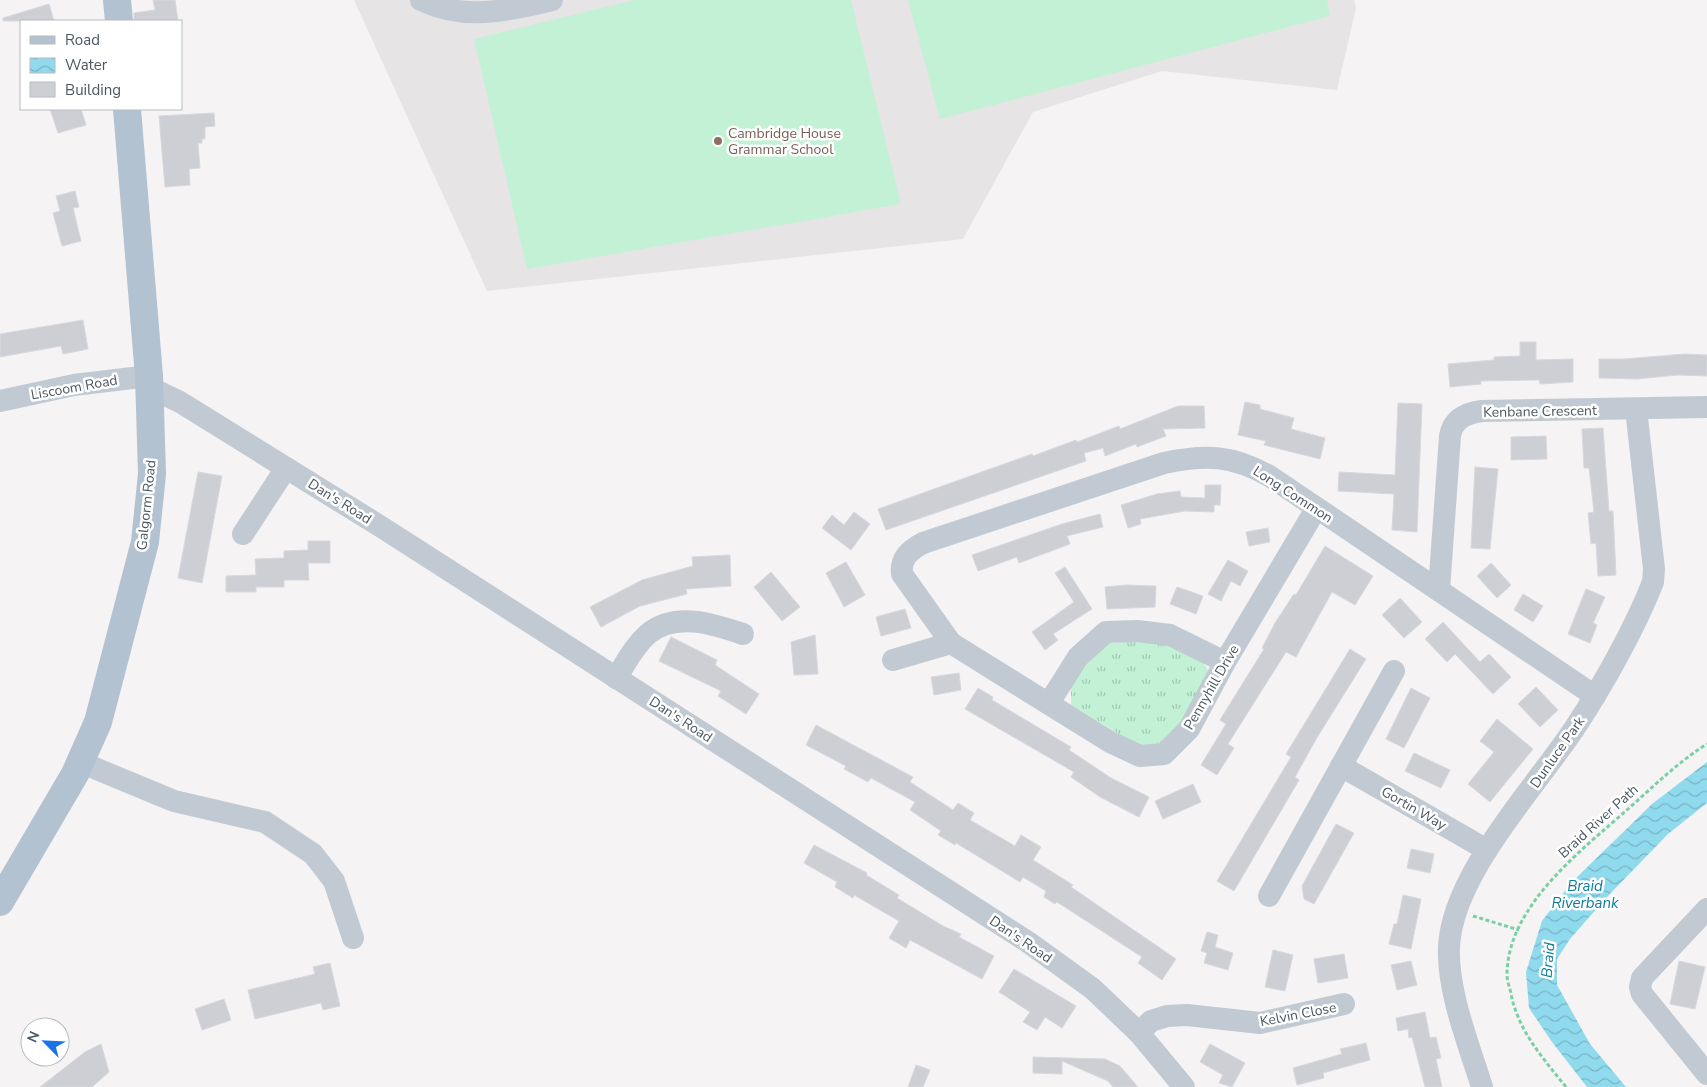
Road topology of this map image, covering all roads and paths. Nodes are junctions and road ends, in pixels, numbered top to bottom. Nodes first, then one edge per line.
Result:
1 (116, 0) edge
2 (421, 0) edge
3 (552, 0) edge
4 (119, 20) edge
5 (127, 110) edge
6 (149, 384) junction
7 (0, 401) edge
8 (1707, 407) edge
9 (1636, 409) junction
10 (286, 468) junction
11 (1316, 509) junction
12 (243, 534) dead end
13 (902, 563) joint
14 (1439, 590) junction
15 (743, 634) dead end
16 (951, 643) junction
17 (893, 660) dead end
18 (1225, 662) junction
19 (1394, 672) dead end
20 (616, 678) junction
21 (1595, 696) junction
22 (1049, 703) junction
23 (1707, 744) edge
24 (80, 762) junction
25 (1341, 766) junction
26 (1487, 850) junction
27 (1269, 896) dead end
28 (0, 902) edge
29 (1707, 909) edge
30 (1456, 911) junction
31 (1519, 930) junction
32 (353, 938) dead end
33 (1344, 1004) dead end
34 (1139, 1033) junction
35 (1707, 1074) edge
36 (1184, 1087) edge
37 (1482, 1087) edge
38 (1566, 1087) edge

1 - 4 main road
2 - 3 street
5 - 6 main road, Galgorm Road
6 - 7 street, Liscoom Road
6 - 10 street, Dan's Road
6 - 24 main road, Galgorm Road
8 - 9 street, Kenbane Crescent
9 - 14 street, Kenbane Crescent
9 - 21 street, Dunluce Park
10 - 12 street
10 - 20 street, Dan's Road
11 - 13 street, Long Common
11 - 14 street, Long Common
11 - 18 street, Pennyhill Drive
13 - 16 street, Pennyhill Drive
14 - 21 street, Long Common
15 - 20 street
16 - 17 street
16 - 22 street, Pennyhill Drive
18 - 22 street
18 - 22 street, Pennyhill Drive
19 - 25 street
20 - 34 street, Dan's Road
21 - 26 street, Dunluce Park
23 - 31 path, Braid River Path
24 - 28 main road, Galgorm Road
24 - 32 street
25 - 26 street, Gortin Way
25 - 27 street
26 - 30 street, Dunluce Park
29 - 35 street
30 - 31 path
30 - 37 street, Dunluce Park
31 - 38 path, Braid River Path
33 - 34 street, Kelvin Close
34 - 36 street, Dan's Road

